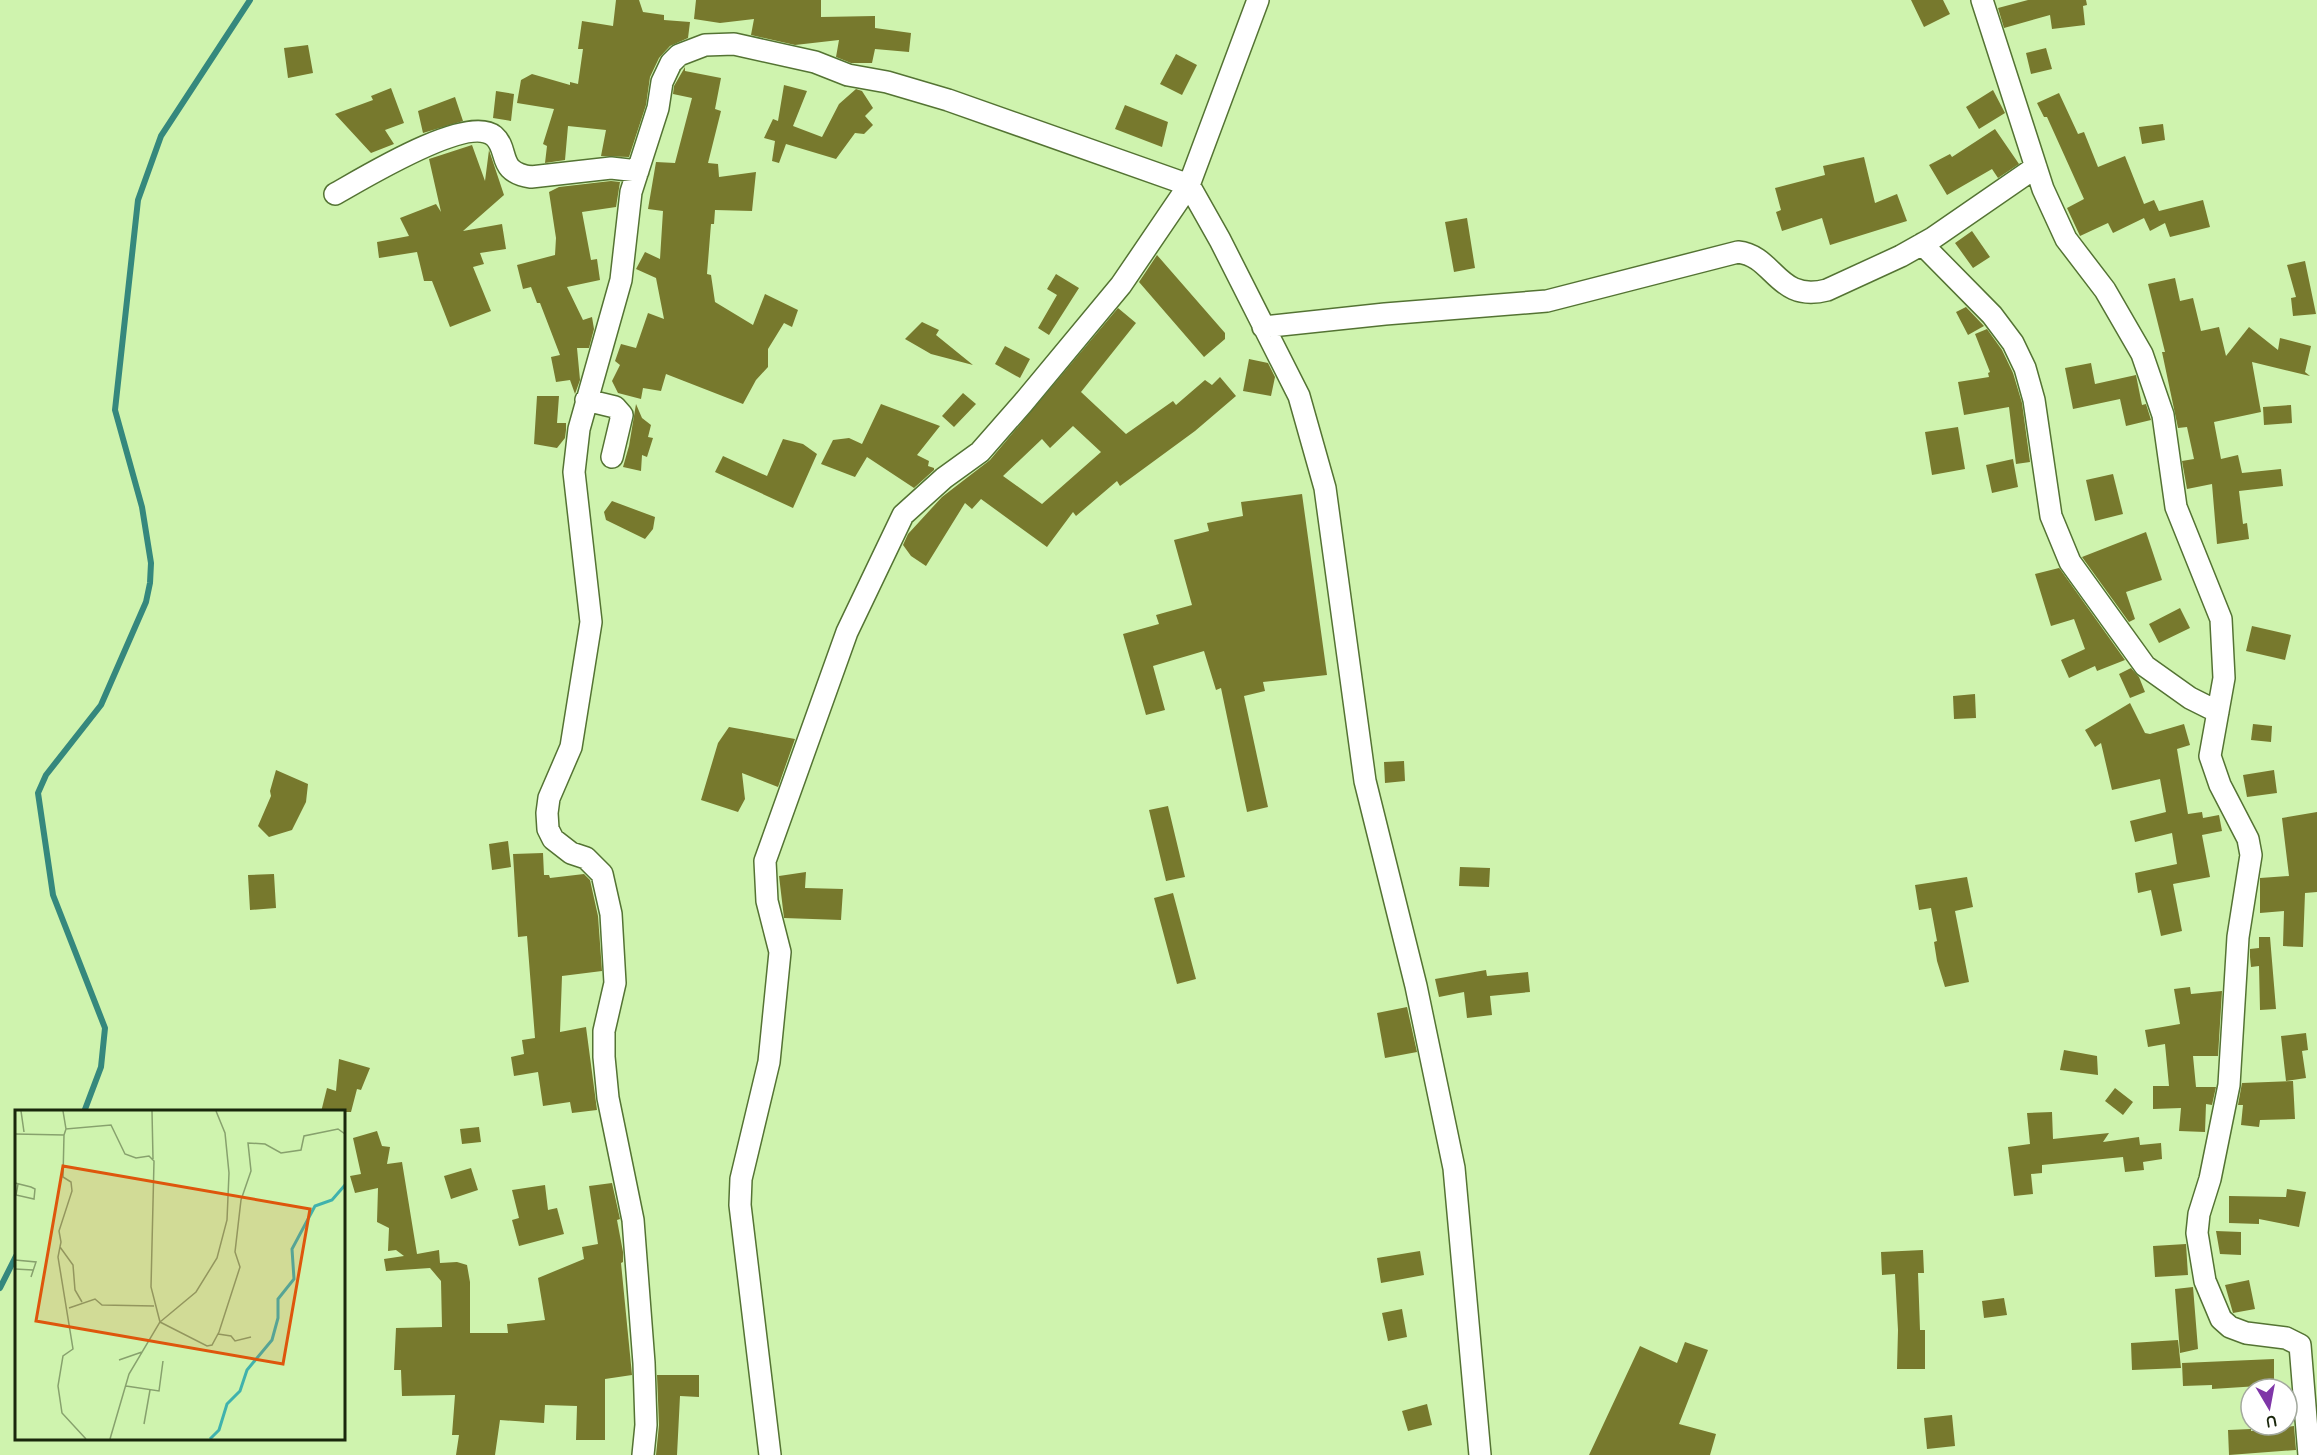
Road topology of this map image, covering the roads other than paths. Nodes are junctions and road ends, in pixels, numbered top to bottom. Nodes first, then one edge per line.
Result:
1 (1258, 0) edge
2 (1982, 0) edge
3 (2036, 167) junction
4 (638, 171) junction
5 (1189, 185) junction
6 (334, 194) dead end
7 (1922, 244) junction
8 (1263, 327) junction
9 (586, 400) junction
10 (612, 457) dead end
11 (2218, 712) junction
12 (643, 1455) edge
13 (770, 1455) edge
14 (1480, 1455) edge
15 (2309, 1455) edge

1 - 5 street
2 - 3 street
3 - 7 street
3 - 11 street
4 - 5 street
4 - 6 street
4 - 9 street
5 - 8 street
5 - 13 street
7 - 8 street
7 - 11 street
8 - 14 street
9 - 10 street
9 - 12 street
11 - 15 street

